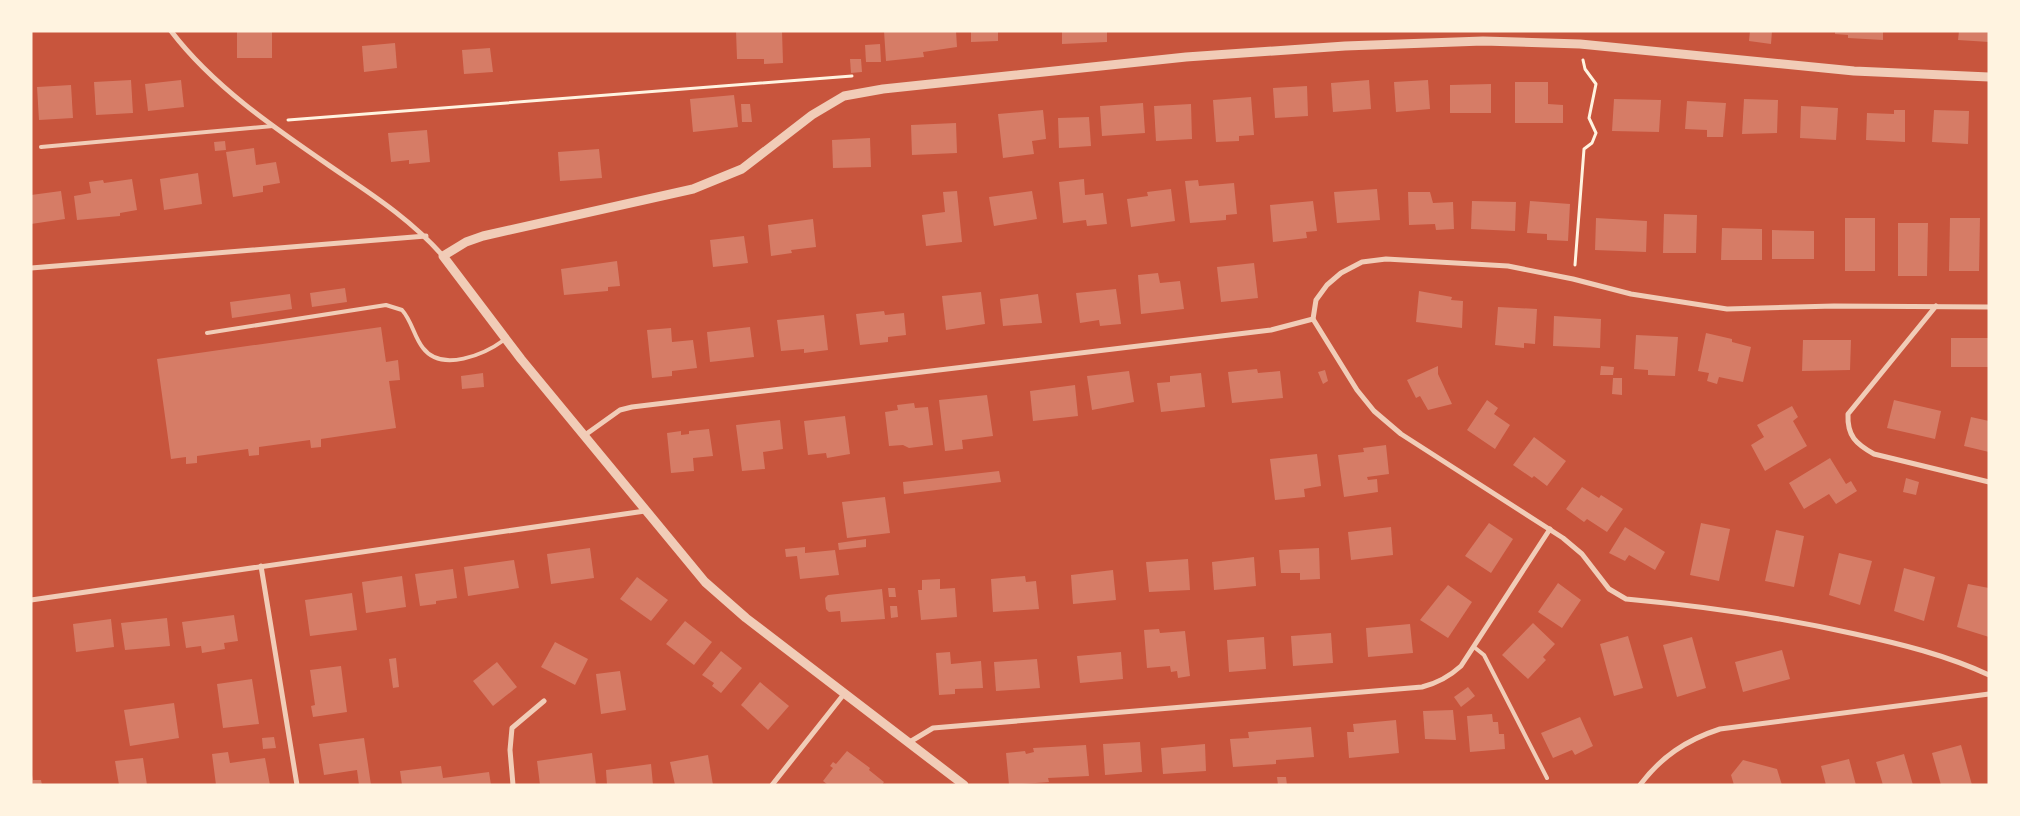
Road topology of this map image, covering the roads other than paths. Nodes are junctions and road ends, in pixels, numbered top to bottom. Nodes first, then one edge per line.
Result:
1 (171, 31) edge
2 (1989, 77) edge
3 (273, 126) junction
4 (42, 147) dead end
5 (426, 236) junction
6 (443, 256) junction
7 (31, 268) edge
8 (1936, 306) junction
9 (1989, 307) edge
10 (1313, 319) junction
11 (207, 333) dead end
12 (505, 339) junction
13 (585, 435) junction
14 (1989, 482) edge
15 (645, 511) junction
16 (1550, 530) junction
17 (261, 566) junction
18 (31, 600) edge
19 (1474, 647) junction
20 (1989, 675) edge
21 (844, 694) junction
22 (1989, 694) edge
23 (544, 701) dead end
24 (908, 743) junction
25 (1546, 778) dead end
26 (297, 785) edge
27 (513, 785) edge
28 (772, 785) edge
29 (964, 785) edge
30 (1640, 785) edge

1 - 3 street
2 - 6 street
3 - 4 lane
3 - 5 street
5 - 6 street
5 - 7 street
6 - 12 street
8 - 9 street
8 - 10 street
8 - 14 street
10 - 13 street
10 - 16 street
11 - 12 lane
12 - 13 street
13 - 15 street
15 - 17 street
15 - 21 street
16 - 19 street
16 - 20 street
17 - 18 street
17 - 26 street
19 - 24 street
19 - 25 lane
21 - 24 street
21 - 28 street
22 - 30 street
23 - 27 street
24 - 29 street

